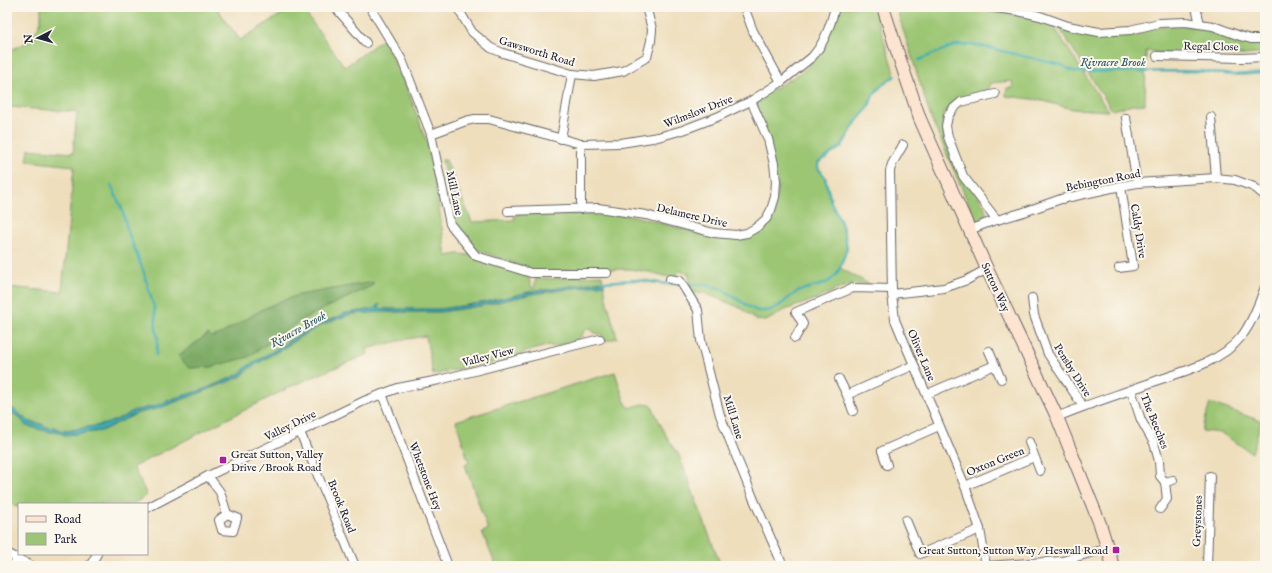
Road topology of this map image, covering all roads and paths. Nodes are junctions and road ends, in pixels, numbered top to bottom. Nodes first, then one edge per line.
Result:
1 (335, 7) edge
2 (370, 7) edge
3 (458, 7) edge
4 (646, 7) edge
5 (744, 7) edge
6 (835, 7) edge
7 (884, 7) edge
8 (988, 7) edge
9 (1196, 7) edge
10 (1200, 24) junction
11 (1265, 39) edge
12 (366, 43) dead end
13 (1157, 56) dead end
14 (1265, 57) edge
15 (572, 74) junction
16 (781, 82) junction
17 (995, 94) dead end
18 (751, 101) junction
19 (1211, 117) dead end
20 (1126, 118) dead end
21 (431, 134) junction
22 (561, 139) junction
23 (581, 144) junction
24 (903, 146) dead end
25 (1216, 178) junction
26 (1137, 183) junction
27 (1121, 186) junction
28 (1265, 196) edge
29 (581, 209) junction
30 (508, 211) dead end
31 (997, 220) junction
32 (969, 230) junction
33 (1119, 268) dead end
34 (987, 269) junction
35 (607, 273) dead end
36 (670, 279) dead end
37 (1265, 287) edge
38 (892, 292) junction
39 (1032, 298) dead end
40 (795, 338) dead end
41 (600, 339) dead end
42 (989, 351) dead end
43 (914, 365) junction
44 (995, 365) junction
45 (839, 378) dead end
46 (1001, 379) dead end
47 (1131, 390) junction
48 (382, 394) junction
49 (927, 394) junction
50 (847, 395) junction
51 (1083, 406) junction
52 (853, 411) dead end
53 (1057, 417) junction
54 (939, 426) junction
55 (300, 432) junction
56 (1029, 442) dead end
57 (1034, 457) junction
58 (887, 464) dead end
59 (1040, 471) dead end
60 (208, 476) junction
61 (1210, 476) dead end
62 (965, 486) junction
63 (148, 507) edge
64 (1160, 509) dead end
65 (227, 514) dead end
66 (906, 520) dead end
67 (980, 529) junction
68 (1108, 548) junction
69 (7, 552) edge
70 (96, 555) edge
71 (17, 558) junction
72 (13, 566) edge
73 (32, 566) edge
74 (90, 566) edge
75 (355, 566) edge
76 (448, 566) edge
77 (784, 566) edge
78 (986, 566) edge
79 (1113, 566) edge
80 (1207, 566) edge

1 - 12 street
2 - 21 street, Mill Lane
3 - 15 street, Gawsworth Road
4 - 15 street, Gawsworth Road
5 - 16 street
6 - 16 street, Wilmslow Drive
7 - 32 main road, Sutton Way
8 - 10 street
9 - 10 street
10 - 11 street
13 - 14 street, Regal Close
15 - 22 street
16 - 18 street, Wilmslow Drive
17 - 31 street
18 - 23 street, Wilmslow Drive
18 - 29 street, Delamere Drive
19 - 25 street
20 - 26 street
21 - 22 street, Wilmslow Drive
21 - 35 street, Mill Lane
22 - 23 street, Wilmslow Drive
23 - 29 street
24 - 38 street, Oliver Lane
25 - 26 street, Bebington Road
25 - 28 street, Bebington Road
26 - 27 street, Bebington Road
27 - 31 street, Bebington Road
27 - 33 street, Caldy Drive
29 - 30 street, Delamere Drive
31 - 32 street, Bebington Road
32 - 34 main road, Sutton Way
34 - 38 street
34 - 53 main road, Sutton Way
36 - 77 street, Mill Lane
37 - 47 street
38 - 40 street
38 - 43 street, Oliver Lane
39 - 51 street, Pensby Drive
41 - 48 street, Valley View
42 - 44 street
43 - 49 street, Oliver Lane
43 - 50 street
44 - 46 street
44 - 49 street
45 - 50 street
47 - 51 street
47 - 64 street, The Beeches
48 - 55 street, Valley Drive
48 - 76 street, Whetstone Hey
49 - 54 street, Oliver Lane
50 - 52 street
51 - 53 street
53 - 68 main road, Sutton Way
54 - 58 street
54 - 62 street, Oliver Lane
55 - 60 street, Valley Drive
55 - 75 street, Brook Road
56 - 57 street, Oxton Green
57 - 59 street, Oxton Green
57 - 62 street, Oxton Green
60 - 63 street, Valley Drive
60 - 65 street
61 - 80 street, Greystones
62 - 67 street, Oliver Lane
66 - 67 street
67 - 78 street, Oliver Lane
68 - 78 street
68 - 79 main road, Sutton Way
69 - 71 street
70 - 74 street
71 - 72 street
71 - 73 street

